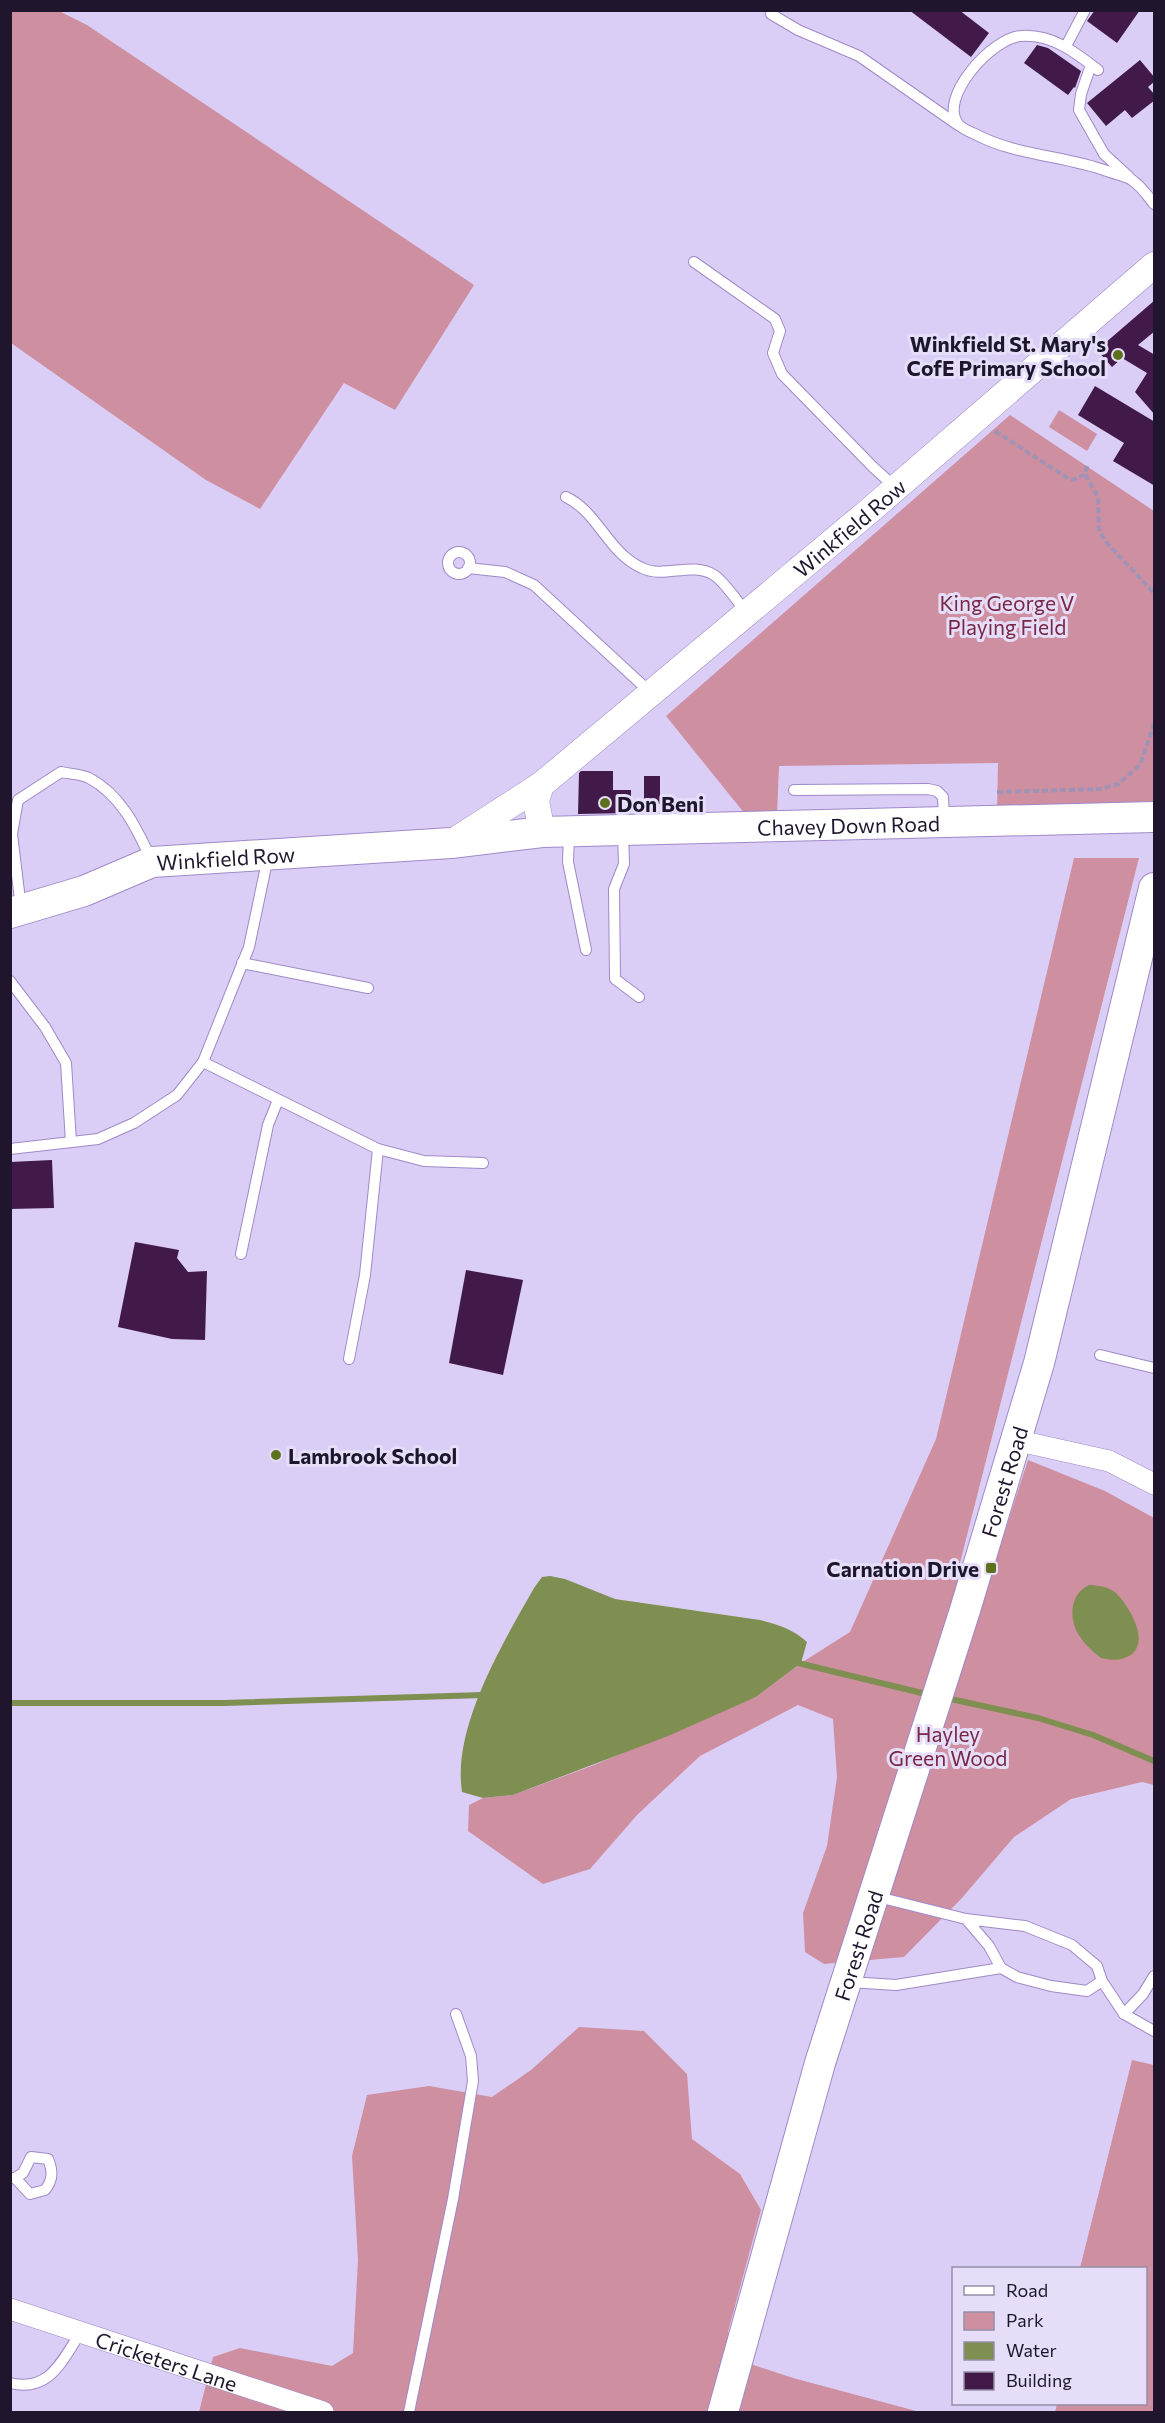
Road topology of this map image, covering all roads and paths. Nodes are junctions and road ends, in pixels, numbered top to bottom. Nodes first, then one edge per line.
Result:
1 (1086, 10) edge
2 (771, 14) dead end
3 (1066, 46) junction
4 (960, 127) junction
5 (1132, 180) junction
6 (1155, 204) edge
7 (694, 262) dead end
8 (1155, 265) edge
9 (977, 419) junction
10 (1087, 466) dead end
11 (1085, 474) junction
12 (897, 488) junction
13 (566, 497) dead end
14 (468, 567) dead end
15 (1155, 593) edge
16 (748, 613) junction
17 (651, 693) junction
18 (1155, 724) edge
19 (541, 785) junction
20 (794, 790) dead end
21 (997, 792) dead end
22 (1155, 818) edge
23 (944, 823) junction
24 (622, 830) junction
25 (555, 832) junction
26 (451, 843) junction
27 (269, 854) junction
28 (152, 862) junction
29 (1155, 888) edge
30 (16, 911) edge
31 (586, 950) dead end
32 (242, 963) junction
33 (10, 981) edge
34 (368, 988) dead end
35 (639, 997) dead end
36 (204, 1062) junction
37 (278, 1100) junction
38 (71, 1142) junction
39 (10, 1149) edge
40 (378, 1149) junction
41 (483, 1163) dead end
42 (241, 1254) dead end
43 (1100, 1355) dead end
44 (349, 1359) dead end
45 (1155, 1368) edge
46 (1015, 1440) junction
47 (1155, 1484) edge
48 (874, 1896) junction
49 (966, 1919) junction
50 (1001, 1968) junction
51 (1155, 1976) edge
52 (1102, 1981) junction
53 (846, 1982) junction
54 (456, 2014) dead end
55 (1124, 2014) junction
56 (1155, 2031) edge
57 (10, 2309) edge
58 (81, 2332) junction
59 (10, 2383) edge
60 (323, 2412) edge
61 (410, 2412) edge
62 (723, 2412) edge

1 - 3 lane
2 - 4 lane
3 - 4 lane
3 - 5 lane
4 - 5 lane
5 - 6 lane
7 - 12 lane
8 - 9 street, Winkfield Row
9 - 11 path
9 - 12 street, Winkfield Row
10 - 11 path
11 - 15 path
12 - 16 street, Winkfield Row
13 - 16 lane
14 - 17 lane
16 - 17 street, Winkfield Row
17 - 19 street, Winkfield Row
18 - 21 path
19 - 25 street
19 - 26 street, Winkfield Row
20 - 23 lane
22 - 23 main road, Chavey Down Road
23 - 24 main road, Chavey Down Road
24 - 25 main road, Chavey Down Road
24 - 35 lane
25 - 26 main road, Winkfield Row
25 - 31 lane
26 - 27 main road, Winkfield Row
27 - 28 main road, Winkfield Row
27 - 32 lane
28 - 30 main road, Winkfield Row
28 - 30 lane
29 - 46 main road, Forest Road
32 - 34 lane
32 - 36 lane
33 - 38 lane
36 - 37 lane
36 - 38 lane
37 - 40 lane
37 - 42 lane
38 - 39 lane
40 - 41 lane
40 - 44 lane
43 - 45 lane
46 - 47 street
46 - 48 main road, Forest Road
48 - 49 lane
48 - 53 main road, Forest Road
49 - 50 lane
49 - 52 lane
50 - 52 lane
50 - 53 lane
51 - 55 lane
52 - 55 lane
53 - 62 main road, Forest Road
54 - 61 lane
55 - 56 lane
57 - 58 street, Cricketers Lane
58 - 59 lane
58 - 60 street, Cricketers Lane

